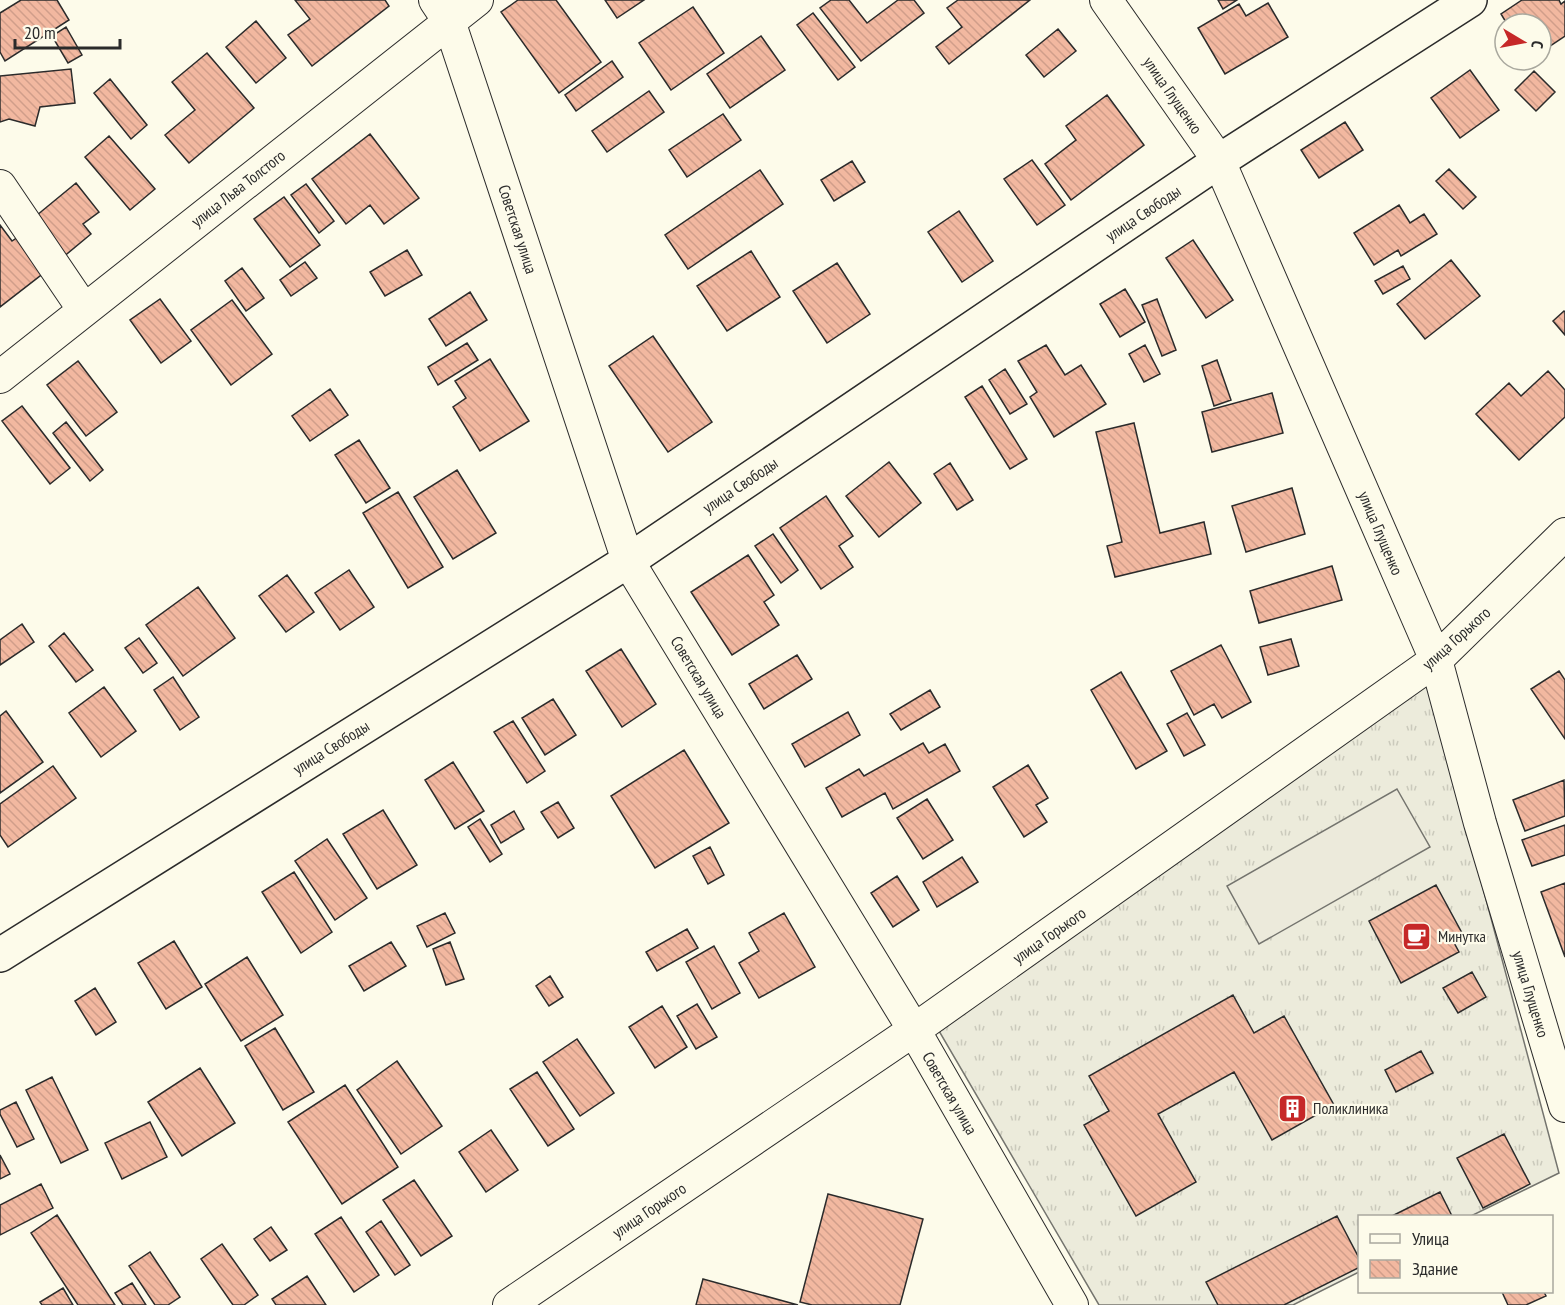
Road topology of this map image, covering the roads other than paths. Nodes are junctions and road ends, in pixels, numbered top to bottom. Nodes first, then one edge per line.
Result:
1 (477, 0) edge
2 (1106, 0) edge
3 (1470, 0) edge
4 (442, 10) edge
5 (1219, 161) junction
6 (0, 186) edge
7 (84, 310) junction
8 (0, 377) edge
9 (1565, 534) edge
10 (628, 561) junction
11 (1436, 660) junction
12 (0, 955) edge
13 (914, 1030) junction
14 (1565, 1106) edge
15 (509, 1305) edge
16 (1072, 1305) edge

1 - 4 street, улица Льва Толстого
2 - 5 street, улица Глущенко
3 - 5 street, улица Свободы
4 - 7 street, улица Льва Толстого
4 - 10 street, Советская улица
5 - 10 street, улица Свободы
5 - 11 street, улица Глущенко
6 - 7 street
7 - 8 street, улица Льва Толстого
9 - 11 street, улица Горького
10 - 12 street, улица Свободы
10 - 13 street, Советская улица
11 - 13 street, улица Горького
11 - 14 street, улица Глущенко
13 - 15 street, улица Горького
13 - 16 street, Советская улица

